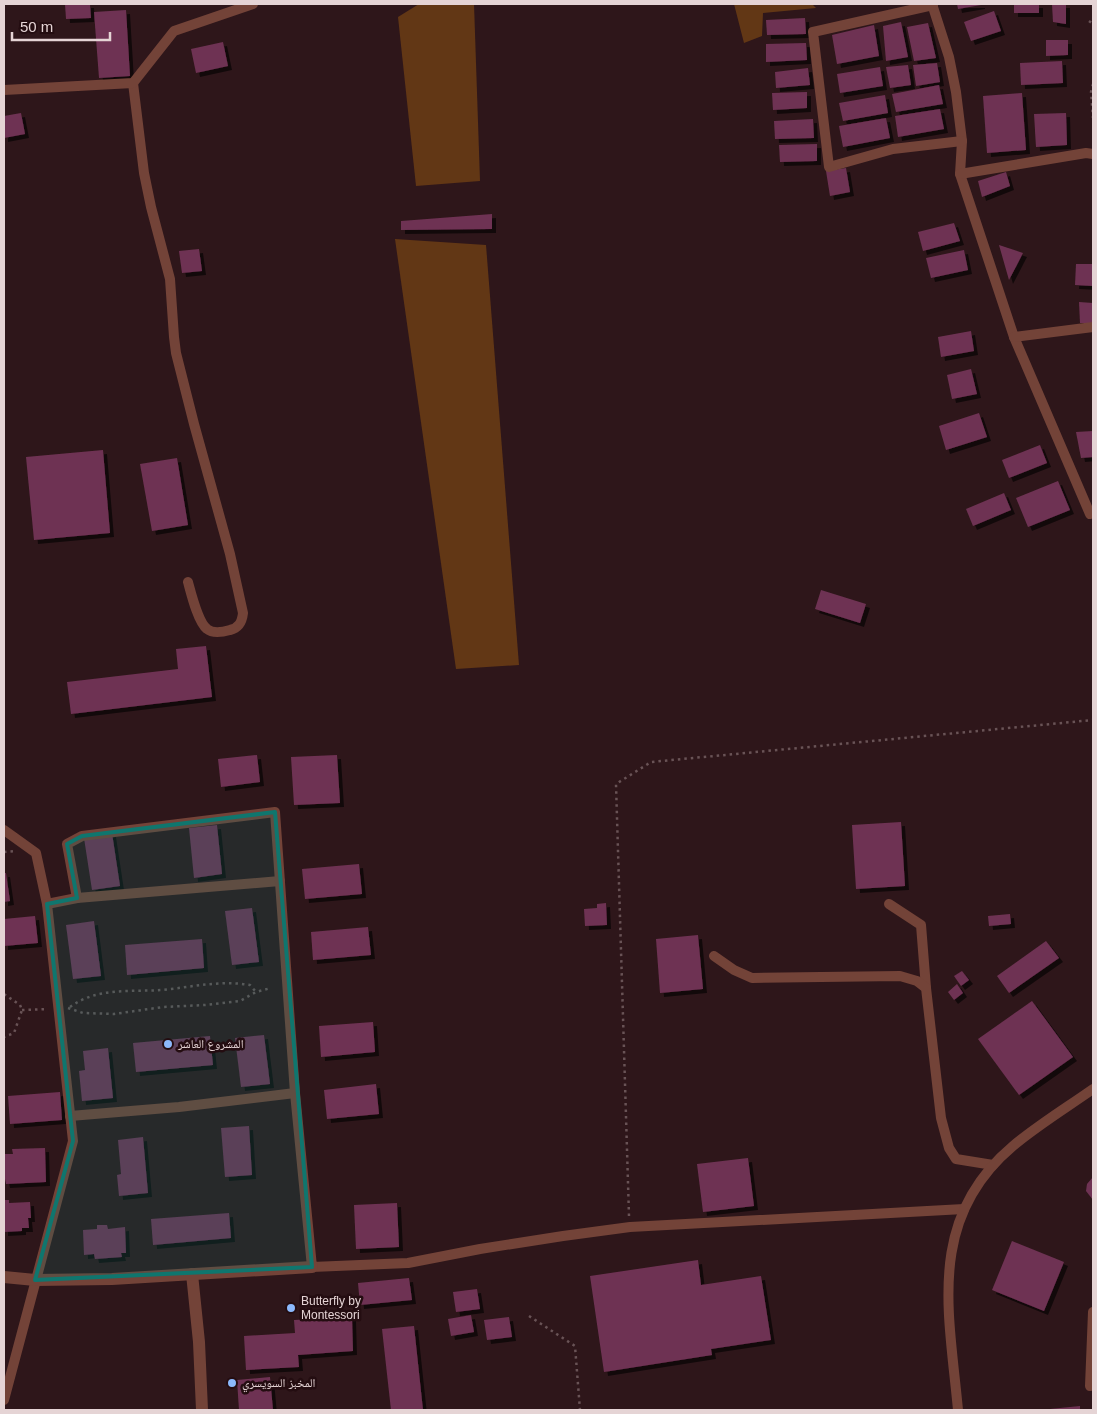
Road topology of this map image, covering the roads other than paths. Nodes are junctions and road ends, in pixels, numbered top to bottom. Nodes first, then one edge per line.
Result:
1 (253, 4) edge
2 (933, 4) edge
3 (133, 83) junction
4 (4, 90) edge
5 (962, 141) junction
6 (1093, 154) edge
7 (960, 174) junction
8 (1093, 327) edge
9 (1014, 338) junction
10 (1093, 513) edge
11 (188, 582) dead end
12 (4, 830) edge
13 (280, 881) junction
14 (77, 898) junction
15 (47, 904) junction
16 (889, 904) dead end
17 (714, 956) dead end
18 (926, 988) junction
19 (1093, 1089) edge
20 (295, 1093) junction
21 (70, 1116) junction
22 (993, 1165) junction
23 (964, 1209) junction
24 (312, 1267) junction
25 (192, 1274) junction
26 (4, 1277) edge
27 (35, 1280) junction
28 (1093, 1312) edge
29 (1090, 1386) dead end
30 (4, 1400) edge
31 (202, 1410) edge
32 (958, 1410) edge

1 - 3 street
2 - 5 street
2 - 5 street
3 - 4 street
3 - 11 street
5 - 7 street
6 - 7 street
7 - 9 street
8 - 9 street
9 - 10 street
12 - 15 street
13 - 14 street
13 - 14 street
13 - 20 street
14 - 15 street
15 - 21 street
16 - 18 street
17 - 18 street
18 - 22 street
19 - 22 street
20 - 21 street
20 - 24 street
21 - 27 street
22 - 23 street
23 - 24 street
23 - 32 street
24 - 25 street
25 - 27 street
25 - 31 street
26 - 27 street
27 - 30 street
28 - 29 street

